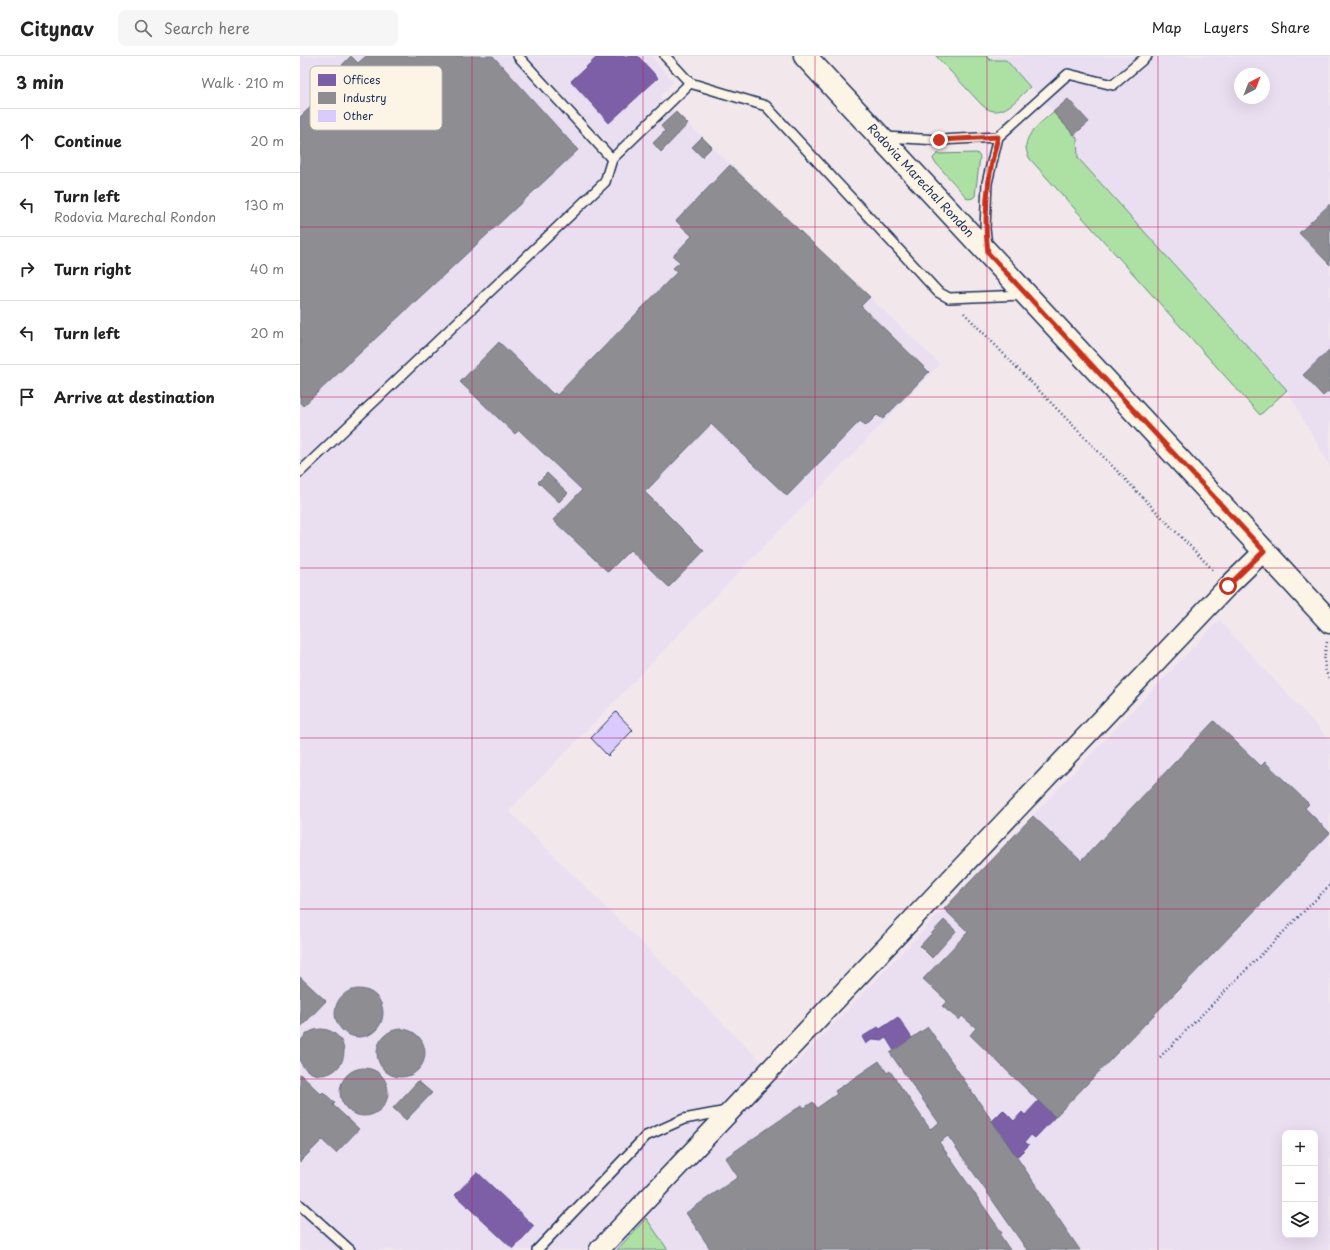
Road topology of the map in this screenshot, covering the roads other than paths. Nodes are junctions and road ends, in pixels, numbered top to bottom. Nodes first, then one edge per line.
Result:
1 (518, 56) edge
2 (665, 56) edge
3 (1147, 56) edge
4 (808, 57) edge
5 (690, 83) junction
6 (880, 137) junction
7 (998, 137) junction
8 (612, 159) junction
9 (988, 253) junction
10 (1027, 295) junction
11 (300, 472) edge
12 (1264, 551) junction
13 (1329, 629) edge
14 (732, 1110) junction
15 (300, 1205) edge
16 (350, 1250) edge
17 (537, 1250) edge
18 (599, 1250) edge

1 - 8 lane
2 - 5 lane
3 - 7 lane
4 - 6 main road, Rodovia Marechal Rondon
5 - 8 lane
5 - 10 lane
6 - 7 lane
6 - 9 main road, Rodovia Marechal Rondon
7 - 9 lane
8 - 11 lane
9 - 10 main road, Rodovia Marechal Rondon
10 - 12 main road, Rodovia Marechal Rondon
12 - 13 main road, Rodovia Marechal Rondon
12 - 14 street
14 - 17 lane
14 - 18 street
15 - 16 lane

